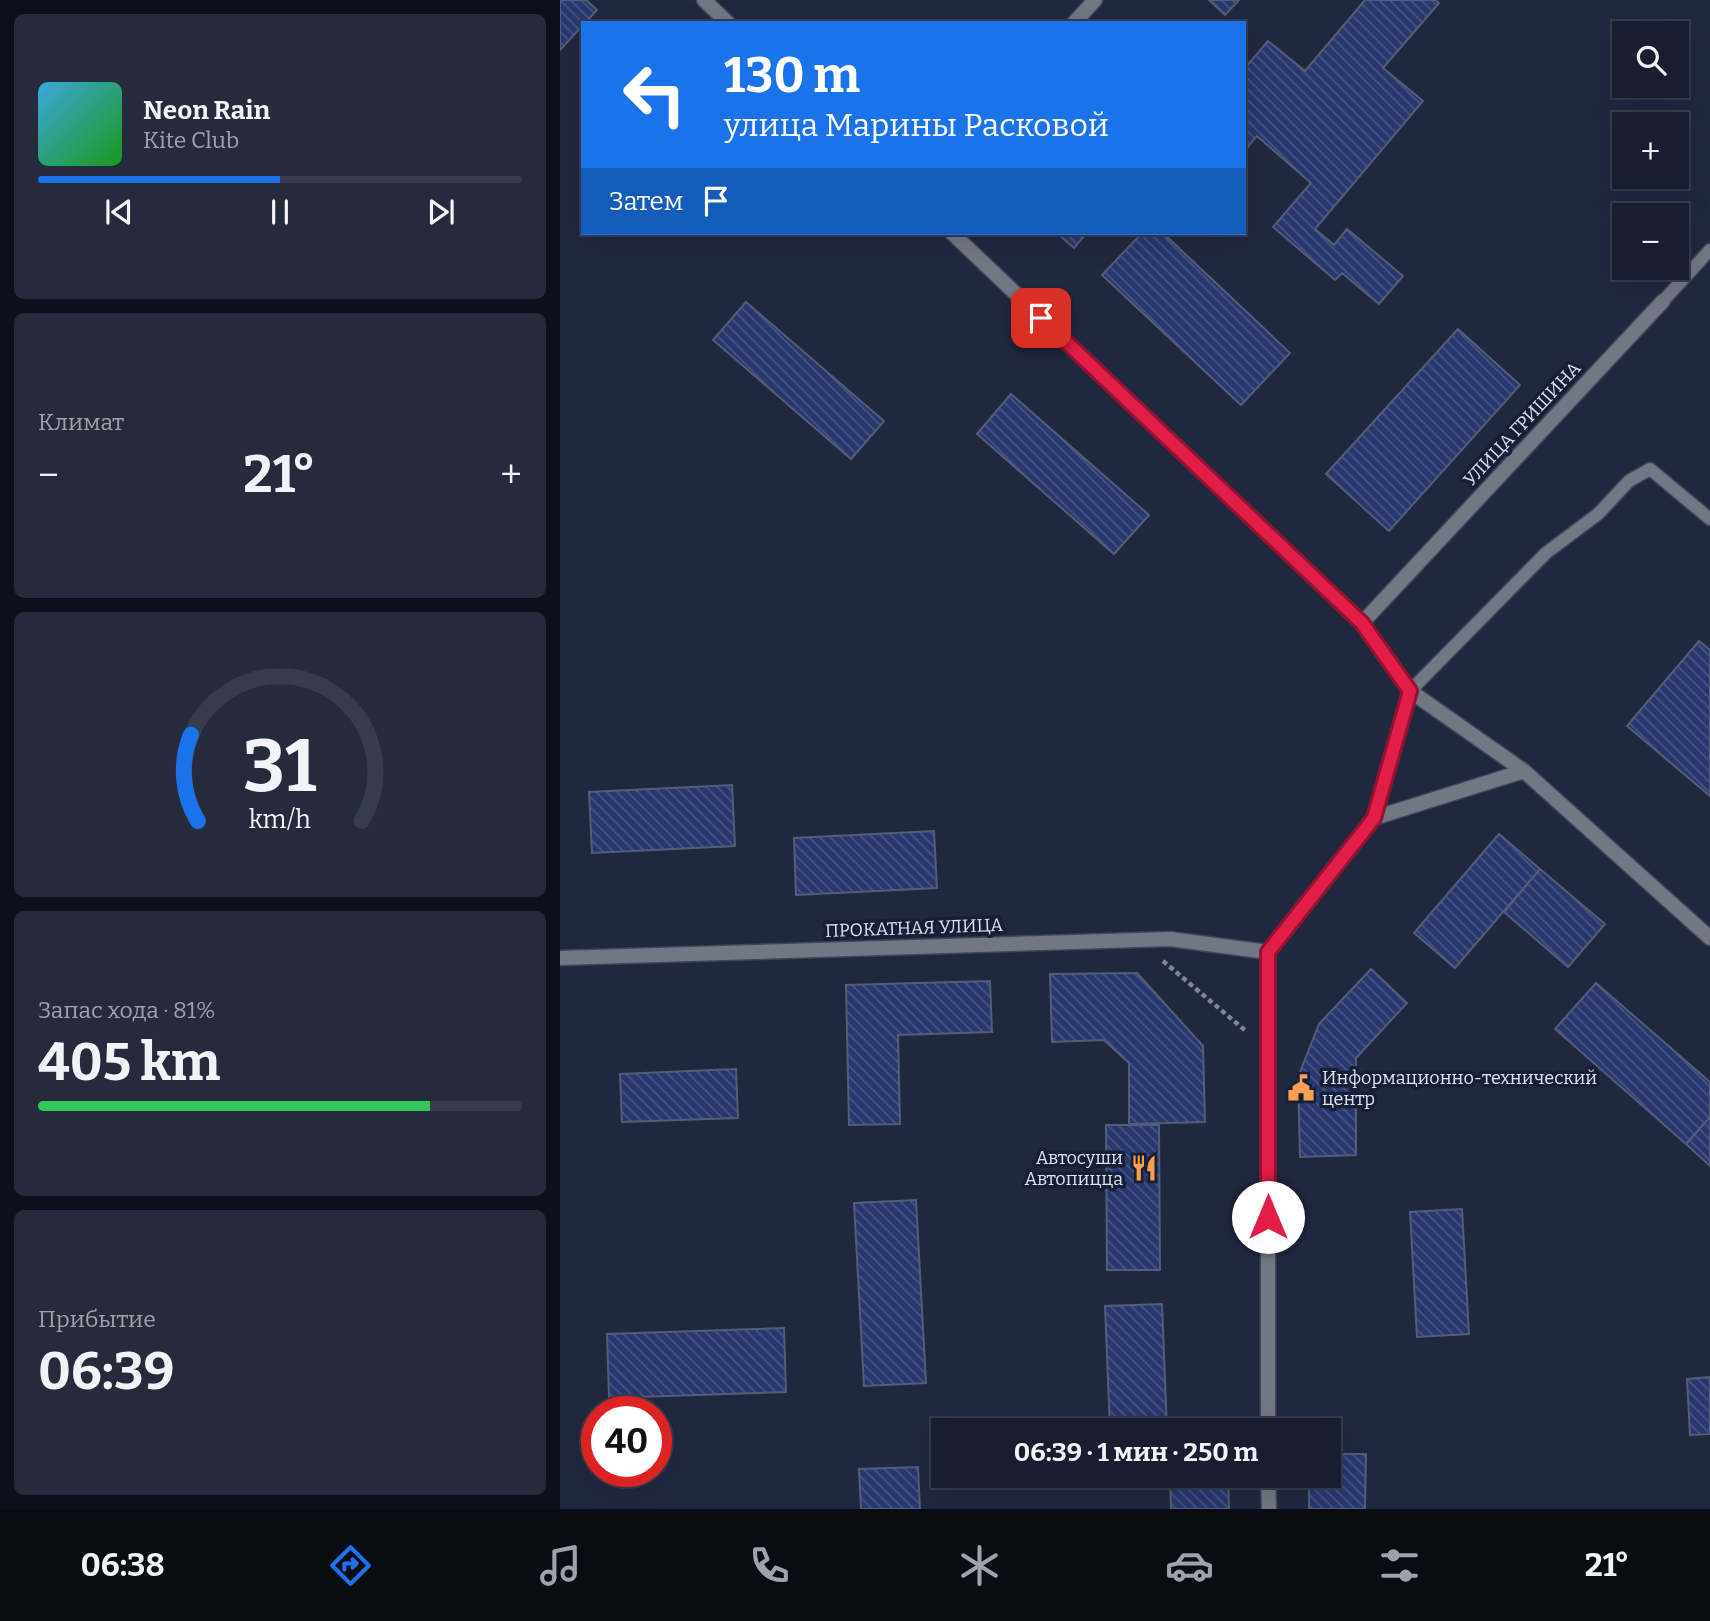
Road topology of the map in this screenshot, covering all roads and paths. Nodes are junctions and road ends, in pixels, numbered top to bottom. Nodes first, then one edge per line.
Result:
1 (704, 0) edge
2 (1095, 0) edge
3 (726, 21) edge
4 (1076, 21) edge
5 (954, 235) edge
6 (1710, 250) edge
7 (1663, 301) joint
8 (1710, 519) edge
9 (1362, 623) junction
10 (1410, 691) junction
11 (1524, 771) junction
12 (1374, 818) junction
13 (1710, 938) edge
14 (1268, 952) junction
15 (560, 958) edge
16 (1161, 959) dead end
17 (1253, 1037) dead end
18 (1268, 1418) edge
19 (1268, 1488) edge
20 (1269, 1509) edge

1 - 3 street
2 - 4 street
5 - 9 street
6 - 7 lane, УЛИЦА ГРИШИНА
7 - 9 street, УЛИЦА ГРИШИНА
8 - 10 lane
9 - 10 street
10 - 11 street
10 - 12 street
11 - 12 street
11 - 13 street
12 - 14 street
14 - 15 street, ПРОКАТНАЯ УЛИЦА
14 - 18 street
16 - 17 path
19 - 20 street

